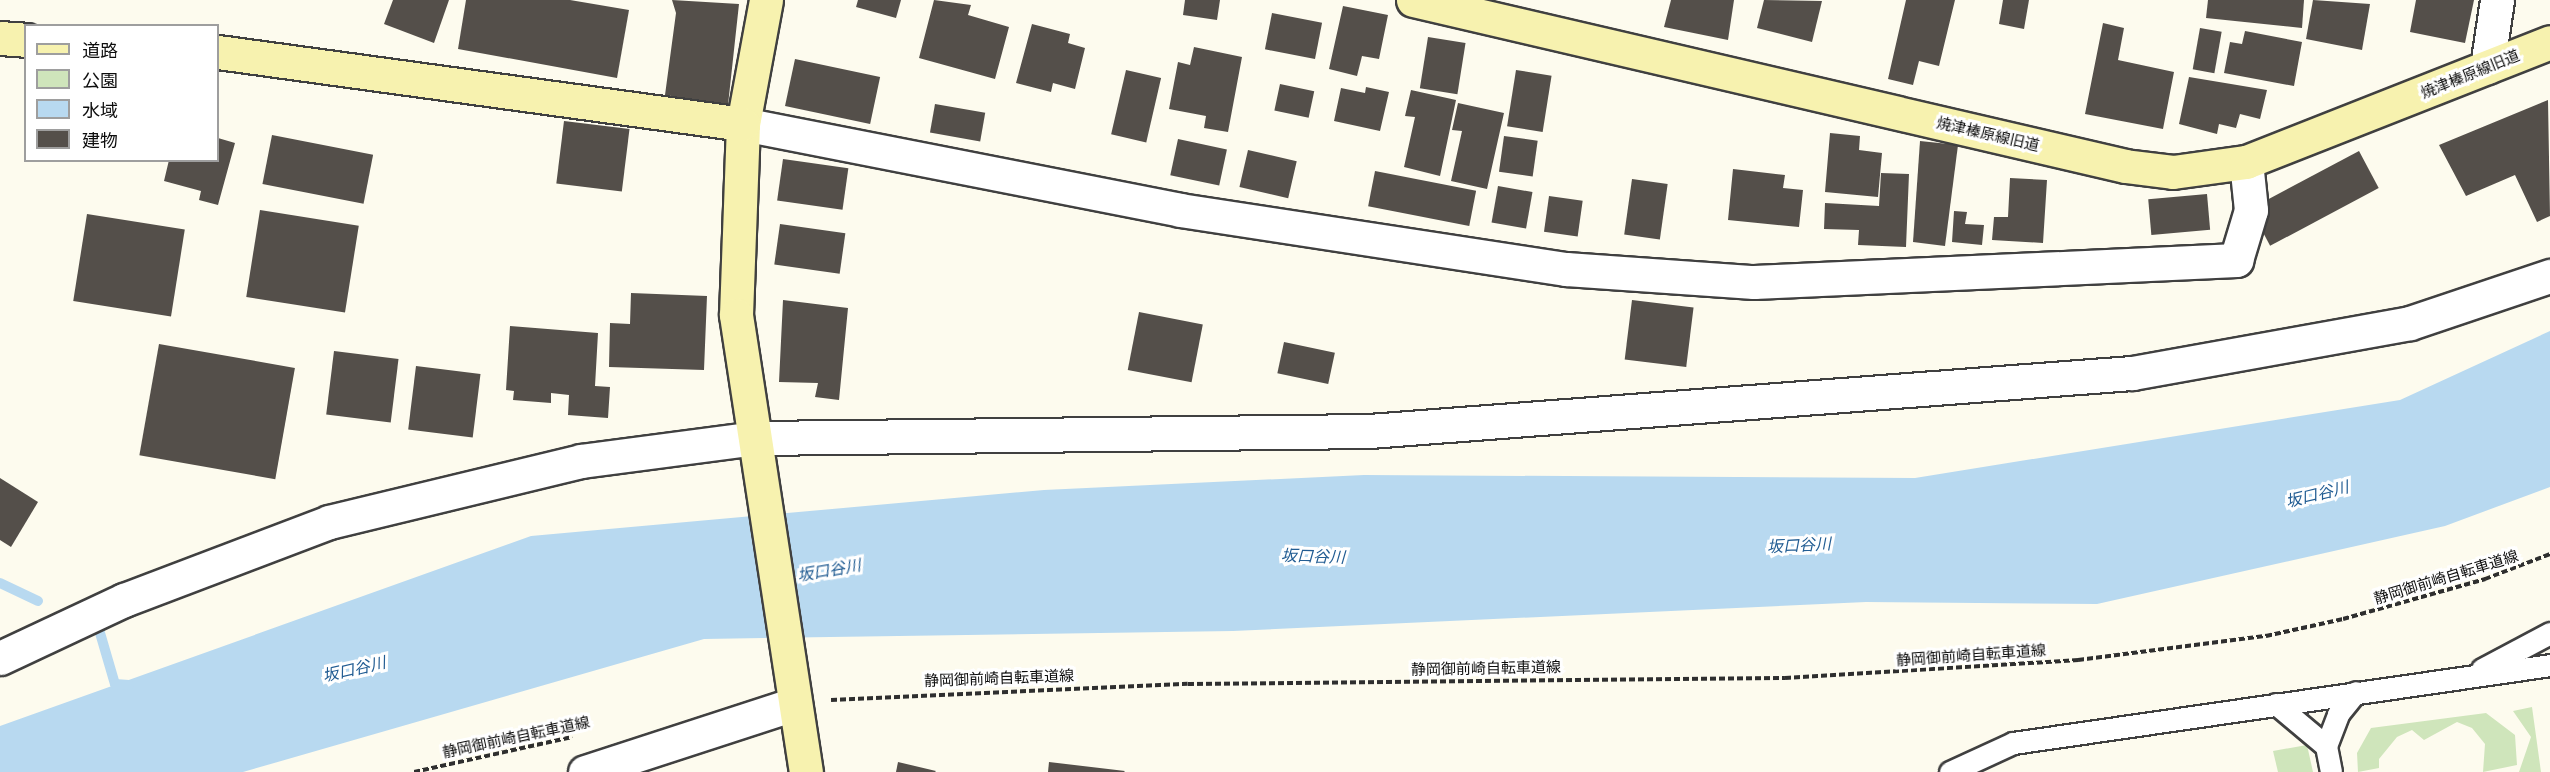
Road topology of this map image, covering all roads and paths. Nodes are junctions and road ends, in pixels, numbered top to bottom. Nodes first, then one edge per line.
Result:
1 (766, 0) edge
2 (1413, 0) edge
3 (2497, 0) edge
4 (0, 38) edge
5 (24, 40) edge
6 (2550, 42) edge
7 (219, 52) edge
8 (2487, 67) junction
9 (743, 124) junction
10 (2246, 162) junction
11 (2550, 276) edge
12 (755, 438) junction
13 (2550, 554) edge
14 (2550, 633) edge
15 (0, 658) edge
16 (2550, 665) edge
17 (2474, 674) junction
18 (2356, 692) junction
19 (793, 696) junction
20 (2276, 704) junction
21 (584, 735) dead end
22 (2326, 746) junction
23 (414, 772) edge
24 (585, 772) edge
25 (806, 772) edge
26 (1950, 772) edge
27 (2331, 772) edge

1 - 9 street
2 - 10 street, 焼津榛原線旧道
3 - 8 street
4 - 5 street
6 - 8 street, 焼津榛原線旧道
7 - 9 street
8 - 10 street, 焼津榛原線旧道
9 - 10 street
9 - 12 street
11 - 12 street
12 - 15 street
12 - 19 street
13 - 19 path, 静岡御前崎自転車道線
14 - 17 lane
16 - 17 lane
17 - 18 lane
18 - 20 lane
18 - 22 lane
19 - 24 street
19 - 25 street
20 - 22 lane
20 - 26 lane
21 - 23 path, 静岡御前崎自転車道線
22 - 27 lane

